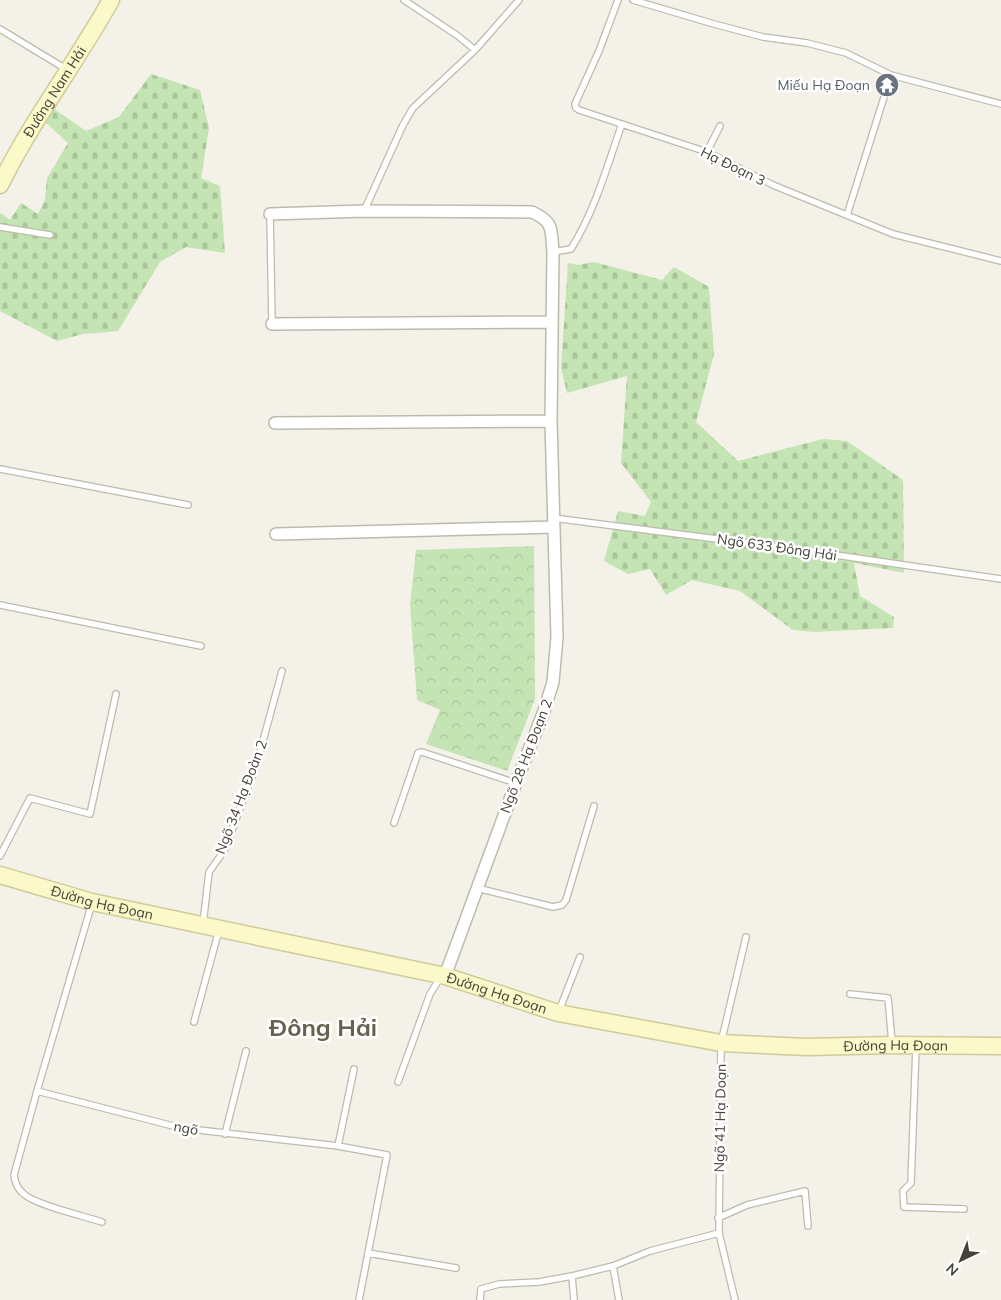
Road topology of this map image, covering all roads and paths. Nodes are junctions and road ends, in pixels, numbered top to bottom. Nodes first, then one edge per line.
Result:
1 (111, 0) edge
2 (404, 0) edge
3 (519, 0) edge
4 (618, 0) edge
5 (633, 0) edge
6 (0, 29) edge
7 (475, 50) junction
8 (68, 70) junction
9 (891, 76) junction
10 (1001, 104) edge
11 (622, 124) junction
12 (720, 126) dead end
13 (707, 152) junction
14 (0, 185) edge
15 (364, 211) junction
16 (270, 214) joint
17 (847, 215) junction
18 (0, 227) edge
19 (50, 235) dead end
20 (553, 252) junction
21 (1001, 261) edge
22 (551, 322) junction
23 (272, 324) joint
24 (551, 421) junction
25 (275, 423) dead end
26 (0, 469) edge
27 (188, 504) dead end
28 (553, 522) junction
29 (276, 534) dead end
30 (1001, 579) edge
31 (0, 605) edge
32 (201, 646) dead end
33 (282, 670) dead end
34 (116, 694) dead end
35 (516, 782) junction
36 (594, 806) dead end
37 (394, 824) dead end
38 (0, 856) edge
39 (0, 875) edge
40 (477, 888) junction
41 (92, 902) junction
42 (203, 924) junction
43 (220, 928) junction
44 (746, 937) dead end
45 (580, 957) dead end
46 (445, 976) junction
47 (850, 994) dead end
48 (558, 1013) junction
49 (194, 1022) dead end
50 (721, 1044) junction
51 (892, 1045) junction
52 (916, 1045) junction
53 (1001, 1046) edge
54 (246, 1051) dead end
55 (354, 1069) dead end
56 (398, 1082) dead end
57 (37, 1091) junction
58 (225, 1134) junction
59 (338, 1146) junction
60 (964, 1210) dead end
61 (718, 1218) junction
62 (102, 1222) dead end
63 (808, 1226) dead end
64 (718, 1233) junction
65 (368, 1253) junction
66 (614, 1266) junction
67 (456, 1268) dead end
68 (572, 1276) junction
69 (359, 1300) edge
70 (480, 1300) edge
71 (574, 1300) edge
72 (619, 1300) edge
73 (735, 1300) edge

1 - 8 street, Đường Nam Hải
2 - 7 lane
3 - 7 lane
4 - 11 lane, Hạ Đoạn 3
5 - 9 lane
6 - 8 lane
7 - 15 lane
8 - 14 street, Đường Nam Hải
9 - 10 lane
9 - 17 lane
11 - 13 lane, Hạ Đoạn 3
11 - 20 lane
12 - 13 lane
13 - 17 lane, Hạ Đoạn 3
15 - 16 street
15 - 20 street, Ngõ 28 Hạ Đoạn 2
16 - 23 lane
17 - 21 lane, Hạ Đoạn 3
18 - 19 lane
20 - 22 street, Ngõ 28 Hạ Đoạn 2
22 - 23 street
22 - 24 street, Ngõ 28 Hạ Đoạn 2
24 - 25 street
24 - 28 street, Ngõ 28 Hạ Đoạn 2
26 - 27 lane
28 - 29 street
28 - 30 lane, Ngõ 633 Đông Hải
28 - 35 street, Ngõ 28 Hạ Đoạn 2
31 - 32 lane
33 - 42 lane, Ngõ 34 Hạ Đoàn 2
34 - 38 lane
35 - 37 lane
35 - 40 street, Ngõ 28 Hạ Đoạn 2
36 - 40 lane
39 - 41 street, Đường Hạ Đoạn
40 - 46 street, Ngõ 28 Hạ Đoạn 2
41 - 42 street, Đường Hạ Đoạn
41 - 57 lane
42 - 43 street, Đường Hạ Đoạn
43 - 46 street, Đường Hạ Đoạn
43 - 49 lane
44 - 50 lane, Ngõ 41 Hạ Doạn
45 - 48 lane
46 - 48 street, Đường Hạ Đoạn
46 - 56 lane
47 - 51 lane
48 - 50 street, Đường Hạ Đoạn
50 - 51 street, Đường Hạ Đoạn
50 - 61 lane, Ngõ 41 Hạ Doạn
51 - 52 street, Đường Hạ Đoạn
52 - 53 street, Đường Hạ Đoạn
52 - 60 lane
54 - 58 lane
55 - 59 lane
57 - 58 lane, ngõ
57 - 62 lane
58 - 59 lane, ngõ
59 - 65 lane, ngõ
61 - 63 lane
61 - 64 lane, Ngõ 41 Hạ Doạn
64 - 66 lane
64 - 73 lane, Ngõ 41 Hạ Doạn
65 - 67 lane
65 - 69 lane, ngõ
66 - 68 lane
66 - 72 lane
68 - 70 lane
68 - 71 lane

